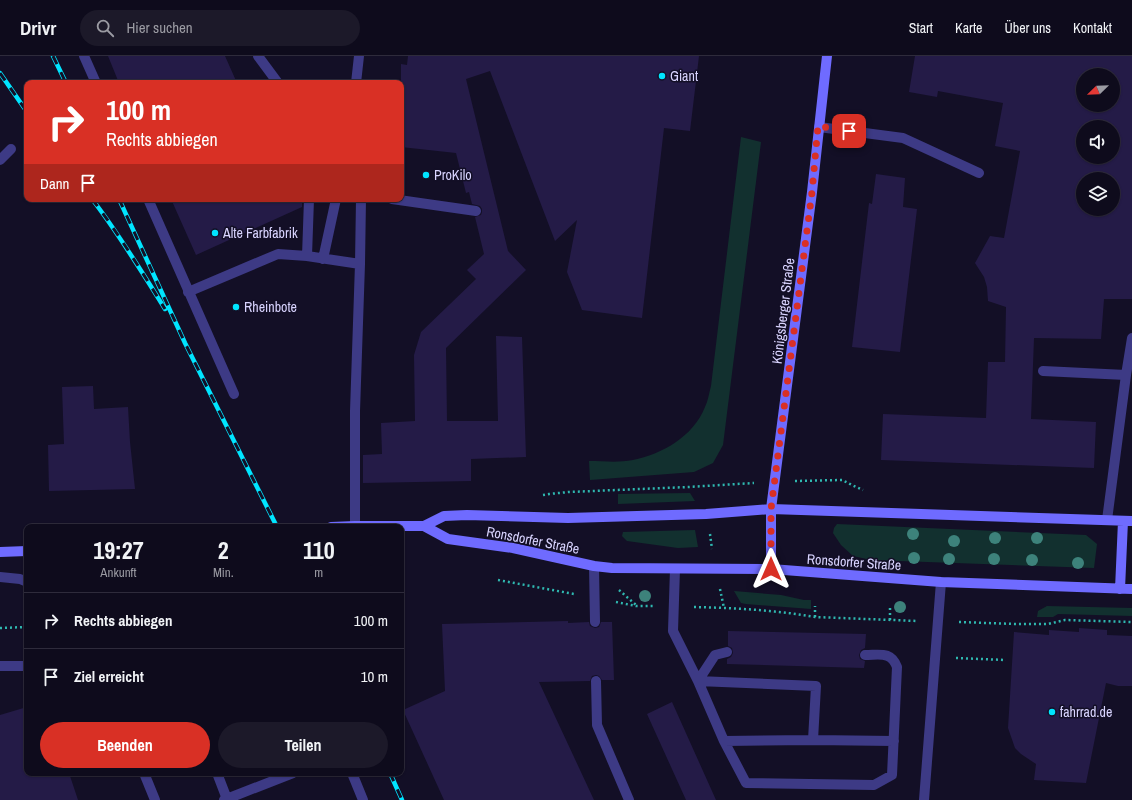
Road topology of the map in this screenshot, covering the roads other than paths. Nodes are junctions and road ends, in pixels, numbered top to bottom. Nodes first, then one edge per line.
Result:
1 (84, 56) edge
2 (258, 56) edge
3 (359, 56) edge
4 (827, 56) edge
5 (95, 80) edge
6 (276, 80) edge
7 (356, 80) edge
8 (818, 126) junction
9 (11, 149) dead end
10 (0, 160) edge
11 (979, 173) dead end
12 (404, 201) edge
13 (149, 202) edge
14 (309, 202) edge
15 (335, 202) edge
16 (361, 202) edge
17 (476, 211) dead end
18 (307, 256) junction
19 (323, 259) junction
20 (360, 264) junction
21 (188, 292) junction
22 (1132, 338) edge
23 (1043, 371) dead end
24 (1126, 375) junction
25 (234, 394) dead end
26 (771, 509) junction
27 (1107, 520) junction
28 (1128, 521) edge
29 (355, 524) edge
30 (404, 526) edge
31 (424, 526) junction
32 (24, 551) edge
33 (0, 552) edge
34 (594, 566) junction
35 (675, 569) junction
36 (771, 569) junction
37 (0, 577) edge
38 (24, 581) edge
39 (941, 582) junction
40 (1120, 589) junction
41 (1132, 589) edge
42 (595, 622) dead end
43 (727, 652) dead end
44 (865, 655) dead end
45 (0, 666) edge
46 (23, 666) edge
47 (596, 681) dead end
48 (698, 681) junction
49 (813, 740) junction
50 (724, 741) junction
51 (894, 741) junction
52 (145, 776) edge
53 (219, 776) edge
54 (285, 776) edge
55 (353, 776) edge
56 (225, 799) edge
57 (155, 800) edge
58 (363, 800) edge
59 (629, 800) edge
60 (924, 800) edge

1 - 5 street
2 - 6 street
3 - 7 street
4 - 8 main road, Königsberger Straße
8 - 11 street
8 - 26 main road, Königsberger Straße
9 - 10 street
12 - 17 street
13 - 21 street
14 - 18 street
15 - 19 street
16 - 20 street
18 - 19 street
18 - 21 street
19 - 20 street
20 - 29 street
21 - 25 street
22 - 24 street
23 - 24 street
24 - 27 street
26 - 27 main road, Ronsdorfer Straße
26 - 31 main road, Ronsdorfer Straße
26 - 36 main road, Königsberger Straße
27 - 28 main road, Ronsdorfer Straße
28 - 40 main road, Ronsdorfer Straße
30 - 31 main road, Ronsdorfer Straße
31 - 34 main road, Ronsdorfer Straße
32 - 33 main road
34 - 35 main road, Ronsdorfer Straße
34 - 42 street
35 - 36 main road, Ronsdorfer Straße
35 - 48 street
36 - 39 main road, Ronsdorfer Straße
37 - 38 street
39 - 40 main road, Ronsdorfer Straße
39 - 60 street
40 - 41 main road, Ronsdorfer Straße
43 - 48 street
44 - 51 street
45 - 46 street
47 - 59 street
48 - 49 street
48 - 50 street
49 - 50 street
49 - 51 street
50 - 51 street
52 - 57 street
53 - 56 street
54 - 56 street
55 - 58 street

